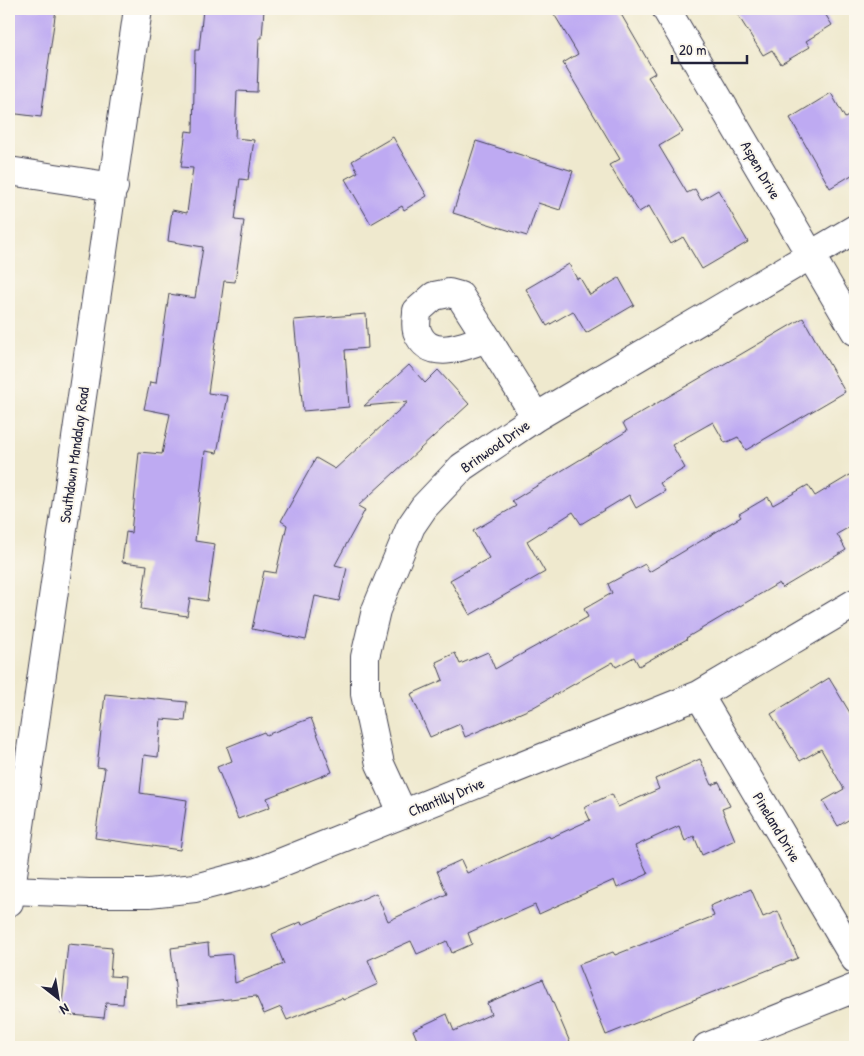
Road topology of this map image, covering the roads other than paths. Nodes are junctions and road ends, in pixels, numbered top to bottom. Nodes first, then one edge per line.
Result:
1 (138, 9) edge
2 (666, 9) edge
3 (9, 171) edge
4 (114, 187) junction
5 (855, 229) edge
6 (811, 255) junction
7 (855, 331) edge
8 (486, 338) dead end
9 (536, 417) junction
10 (855, 603) edge
11 (699, 695) junction
12 (403, 814) junction
13 (9, 894) edge
14 (855, 960) edge
15 (855, 988) edge
16 (707, 1047) edge

1 - 4 street, Southdown Mandalay Road
2 - 6 street, Aspen Drive
3 - 4 street
4 - 13 street, Southdown Mandalay Road
5 - 6 street, Brinwood Drive
6 - 7 street, Aspen Drive
6 - 9 street, Brinwood Drive
8 - 9 street
9 - 12 street, Brinwood Drive
10 - 11 street, Chantilly Drive
11 - 12 street, Chantilly Drive
11 - 14 street, Pineland Drive
12 - 13 street, Chantilly Drive
15 - 16 street

